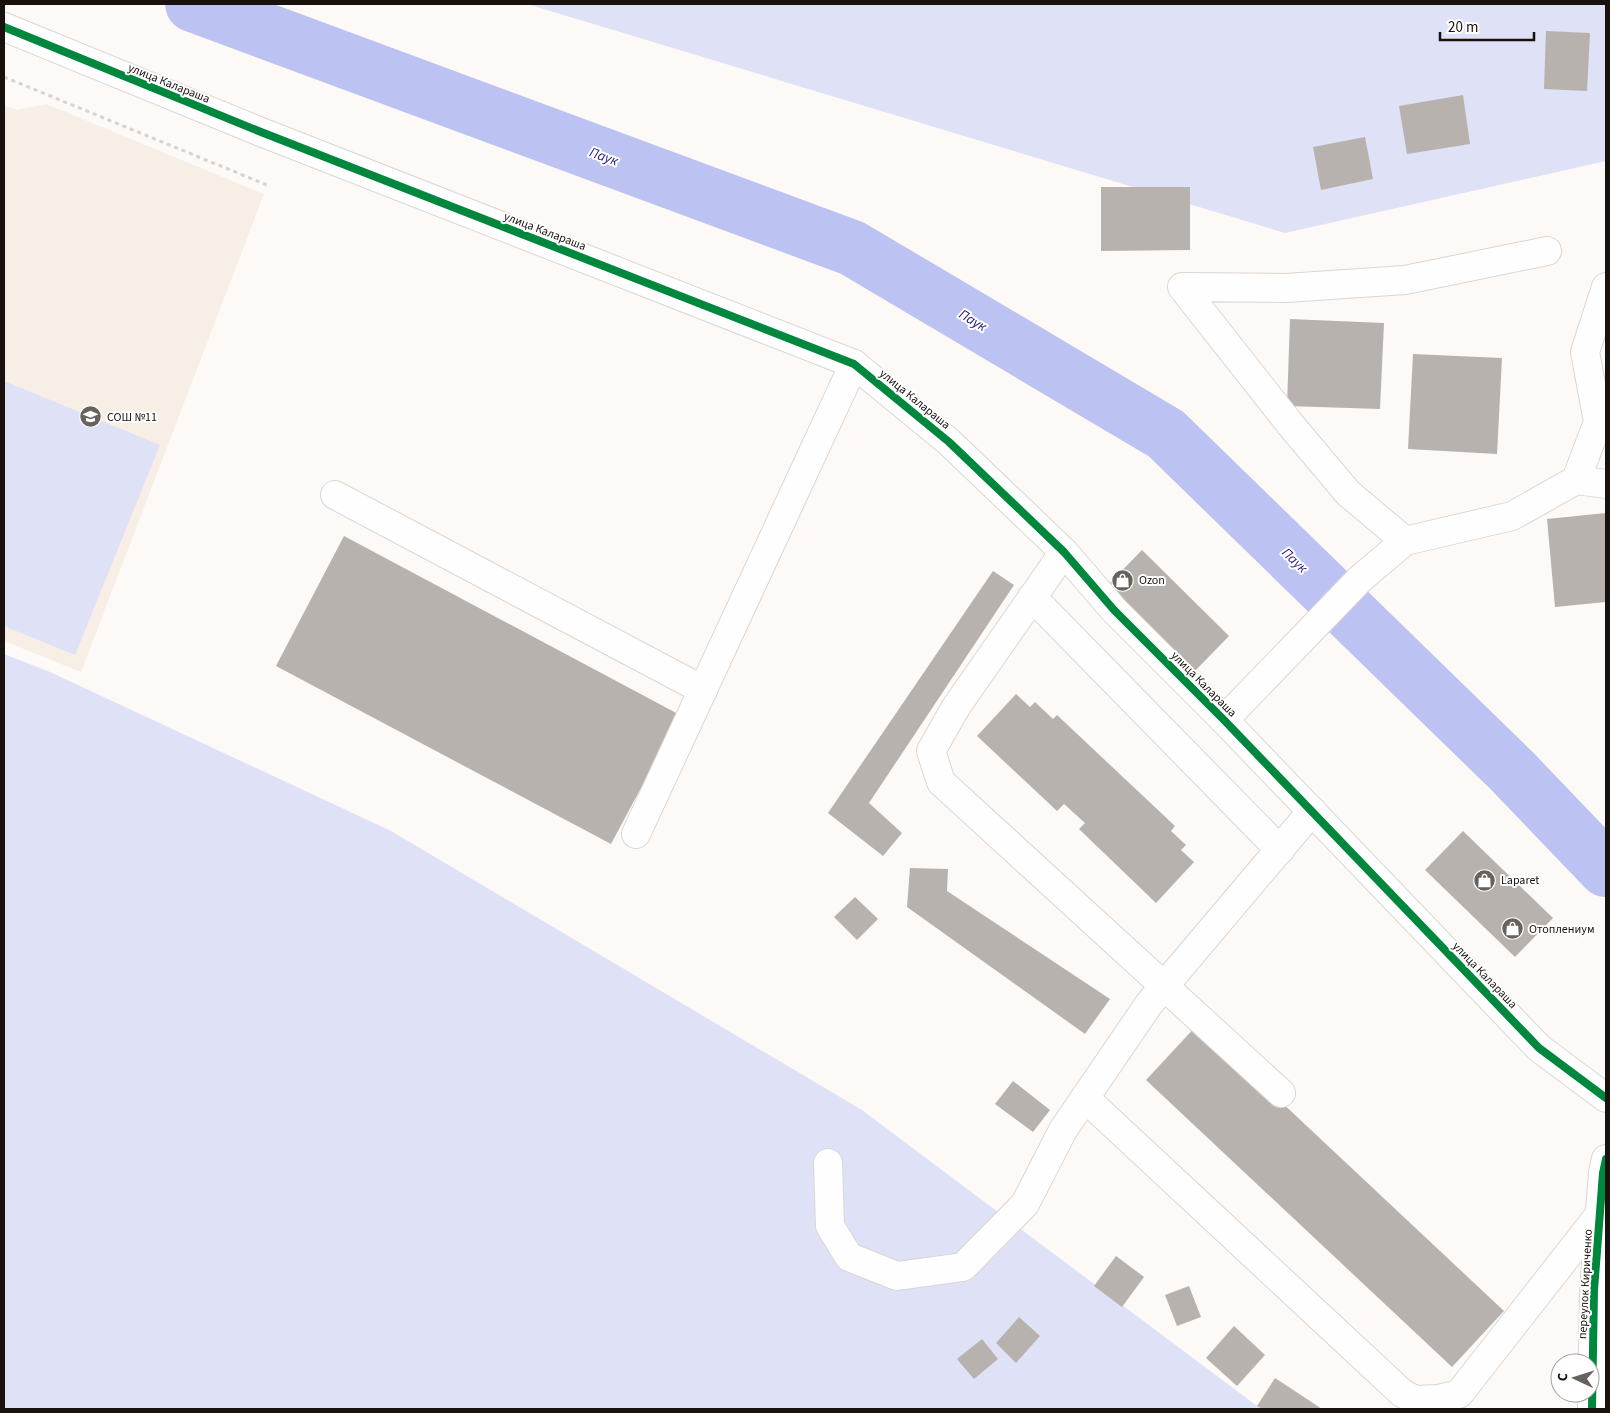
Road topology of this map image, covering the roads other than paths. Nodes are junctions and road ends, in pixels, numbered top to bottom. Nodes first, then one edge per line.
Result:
1 (4, 27) edge
2 (1547, 251) dead end
3 (1606, 287) edge
4 (854, 364) junction
5 (1576, 480) junction
6 (1606, 484) edge
7 (335, 495) dead end
8 (1405, 541) junction
9 (1064, 552) junction
10 (1032, 597) junction
11 (703, 690) junction
12 (1224, 720) junction
13 (1312, 812) junction
14 (636, 834) dead end
15 (1280, 850) junction
16 (1164, 986) junction
17 (1281, 1093) dead end
18 (1085, 1098) junction
19 (1606, 1098) edge
20 (1606, 1159) edge
21 (828, 1163) dead end
22 (1600, 1214) junction
23 (1592, 1409) edge

1 - 4 street, улица Калараша
2 - 8 street
3 - 5 street
4 - 9 street, улица Калараша
4 - 11 street
5 - 6 street
5 - 8 street
7 - 11 street
8 - 12 street
9 - 10 street
9 - 12 street, улица Калараша
10 - 15 street
10 - 16 street
11 - 14 street
12 - 13 street, улица Калараша
13 - 15 street
13 - 19 street, улица Калараша
15 - 16 street
16 - 17 street
16 - 18 street
18 - 21 street
18 - 22 street
20 - 22 street, переулок Кириченко
22 - 23 street, переулок Кириченко

